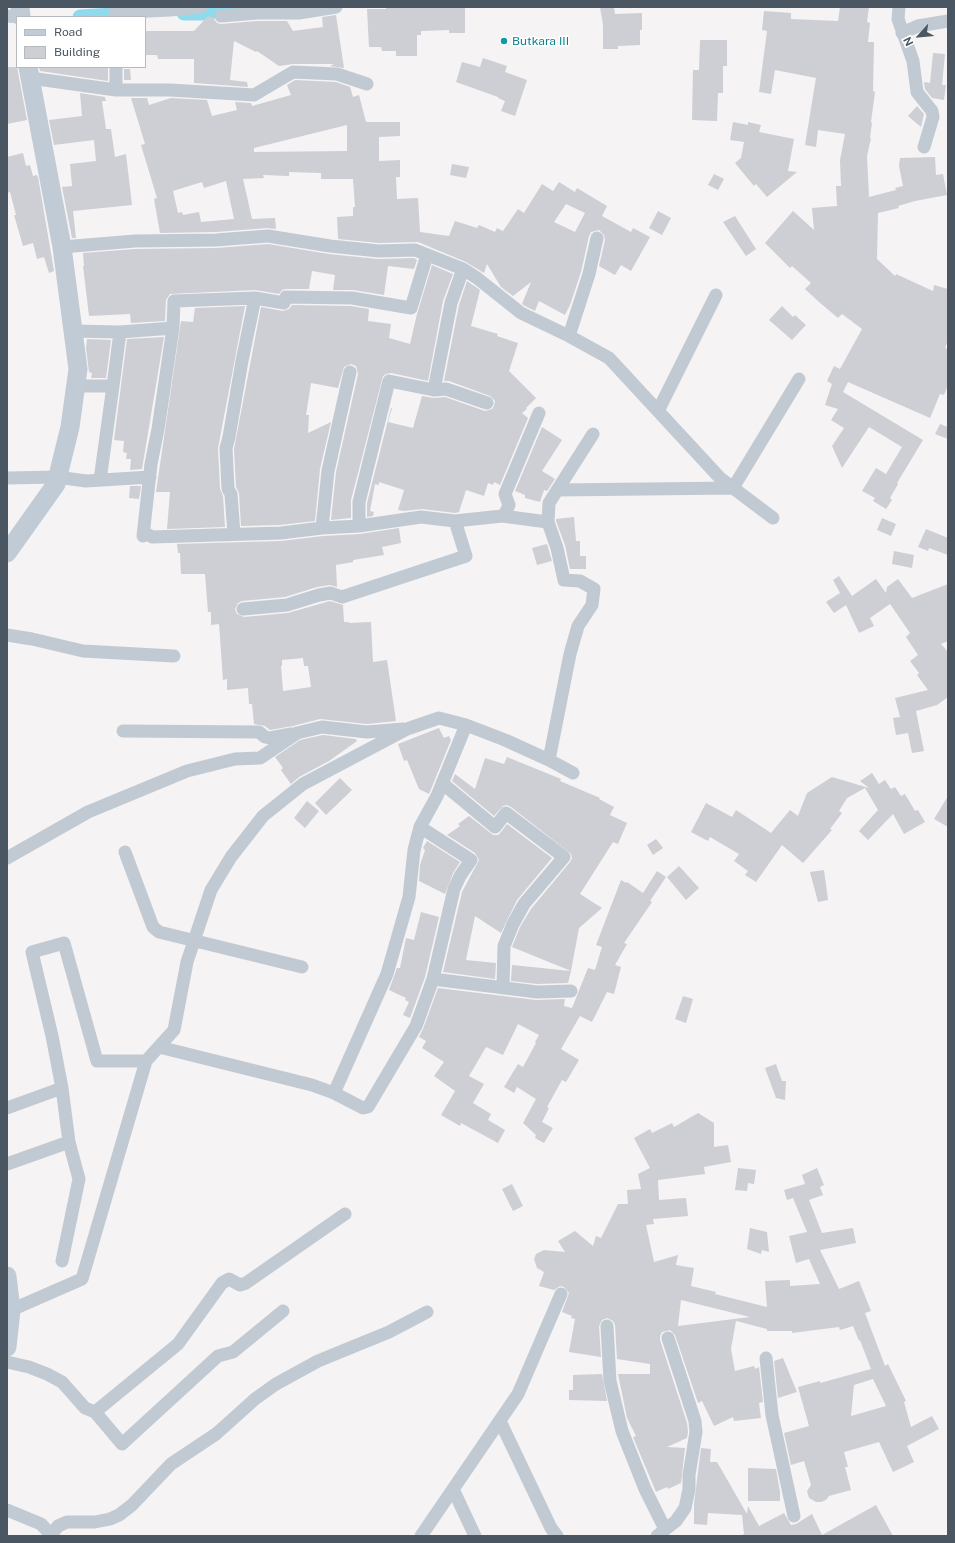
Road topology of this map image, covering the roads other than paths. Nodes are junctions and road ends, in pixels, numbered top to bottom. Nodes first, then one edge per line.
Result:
1 (201, 7) edge
2 (336, 7) edge
3 (899, 7) edge
4 (257, 11) edge
5 (121, 13) edge
6 (221, 16) dead end
7 (948, 21) edge
8 (902, 33) junction
9 (116, 68) edge
10 (29, 72) edge
11 (367, 84) dead end
12 (116, 90) junction
13 (924, 147) dead end
14 (597, 238) dead end
15 (62, 247) junction
16 (427, 255) junction
17 (463, 269) junction
18 (716, 295) dead end
19 (255, 298) junction
20 (173, 328) junction
21 (73, 331) junction
22 (120, 332) junction
23 (569, 336) junction
24 (350, 372) dead end
25 (799, 379) dead end
26 (76, 386) junction
27 (113, 386) junction
28 (434, 390) junction
29 (487, 403) dead end
30 (658, 411) junction
31 (539, 413) dead end
32 (594, 434) dead end
33 (7, 478) edge
34 (57, 478) junction
35 (150, 478) junction
36 (100, 480) junction
37 (733, 488) junction
38 (557, 490) junction
39 (504, 516) junction
40 (773, 518) dead end
41 (455, 522) junction
42 (548, 522) junction
43 (359, 526) junction
44 (322, 528) junction
45 (234, 534) junction
46 (7, 553) edge
47 (243, 609) dead end
48 (7, 635) edge
49 (174, 656) dead end
50 (466, 725) junction
51 (408, 729) junction
52 (124, 730) dead end
53 (297, 733) junction
54 (549, 760) junction
55 (573, 773) dead end
56 (442, 783) junction
57 (420, 827) junction
58 (125, 852) dead end
59 (7, 858) edge
60 (195, 940) junction
61 (302, 967) dead end
62 (433, 979) junction
63 (503, 988) junction
64 (571, 991) dead end
65 (159, 1047) junction
66 (146, 1061) junction
67 (62, 1088) junction
68 (334, 1093) junction
69 (7, 1108) edge
70 (69, 1142) junction
71 (7, 1164) edge
72 (345, 1214) dead end
73 (62, 1260) dead end
74 (7, 1276) edge
75 (560, 1294) dead end
76 (11, 1310) junction
77 (283, 1311) dead end
78 (428, 1312) dead end
79 (607, 1326) dead end
80 (668, 1338) dead end
81 (7, 1347) edge
82 (766, 1358) dead end
83 (7, 1362) edge
84 (95, 1412) junction
85 (500, 1421) junction
86 (453, 1489) junction
87 (7, 1510) edge
88 (794, 1516) dead end
89 (661, 1533) edge
90 (51, 1535) edge
91 (421, 1536) edge
92 (475, 1536) edge
93 (557, 1536) edge

1 - 5 street
2 - 4 street
3 - 8 street
4 - 6 street
7 - 8 street
8 - 13 street
9 - 12 street
10 - 12 street
10 - 15 street
11 - 12 street
14 - 23 street
15 - 16 street
15 - 21 street
16 - 17 street
16 - 19 street
17 - 23 street
17 - 28 street
18 - 30 street
19 - 20 street
19 - 45 street
20 - 22 street
20 - 35 street
21 - 22 street
21 - 26 street
22 - 27 street
23 - 30 street
24 - 44 street
25 - 37 street
26 - 27 street
26 - 34 street
27 - 36 street
28 - 29 street
28 - 43 street
30 - 37 street
31 - 39 street
32 - 38 street
33 - 34 street
34 - 36 street
34 - 46 street
35 - 36 street
35 - 45 street
37 - 38 street
37 - 40 street
38 - 42 street
39 - 41 street
39 - 42 street
41 - 43 street
41 - 47 street
42 - 54 street
43 - 44 street
44 - 45 street
48 - 49 street
50 - 51 street
50 - 54 street
50 - 56 street
51 - 53 street
51 - 60 street
52 - 53 street
53 - 59 street
54 - 55 street
56 - 57 street
56 - 63 street
57 - 62 street
57 - 68 street
58 - 60 street
60 - 61 street
60 - 65 street
62 - 63 street
62 - 68 street
63 - 64 street
65 - 66 street
65 - 68 street
66 - 67 street
66 - 76 street
67 - 69 street
67 - 70 street
70 - 71 street
70 - 73 street
72 - 84 street
74 - 76 street
75 - 85 street
76 - 81 street
77 - 84 street
78 - 90 street
79 - 89 street
80 - 89 street
82 - 88 street
83 - 84 street
85 - 86 street
85 - 93 street
86 - 91 street
86 - 92 street
87 - 90 street

